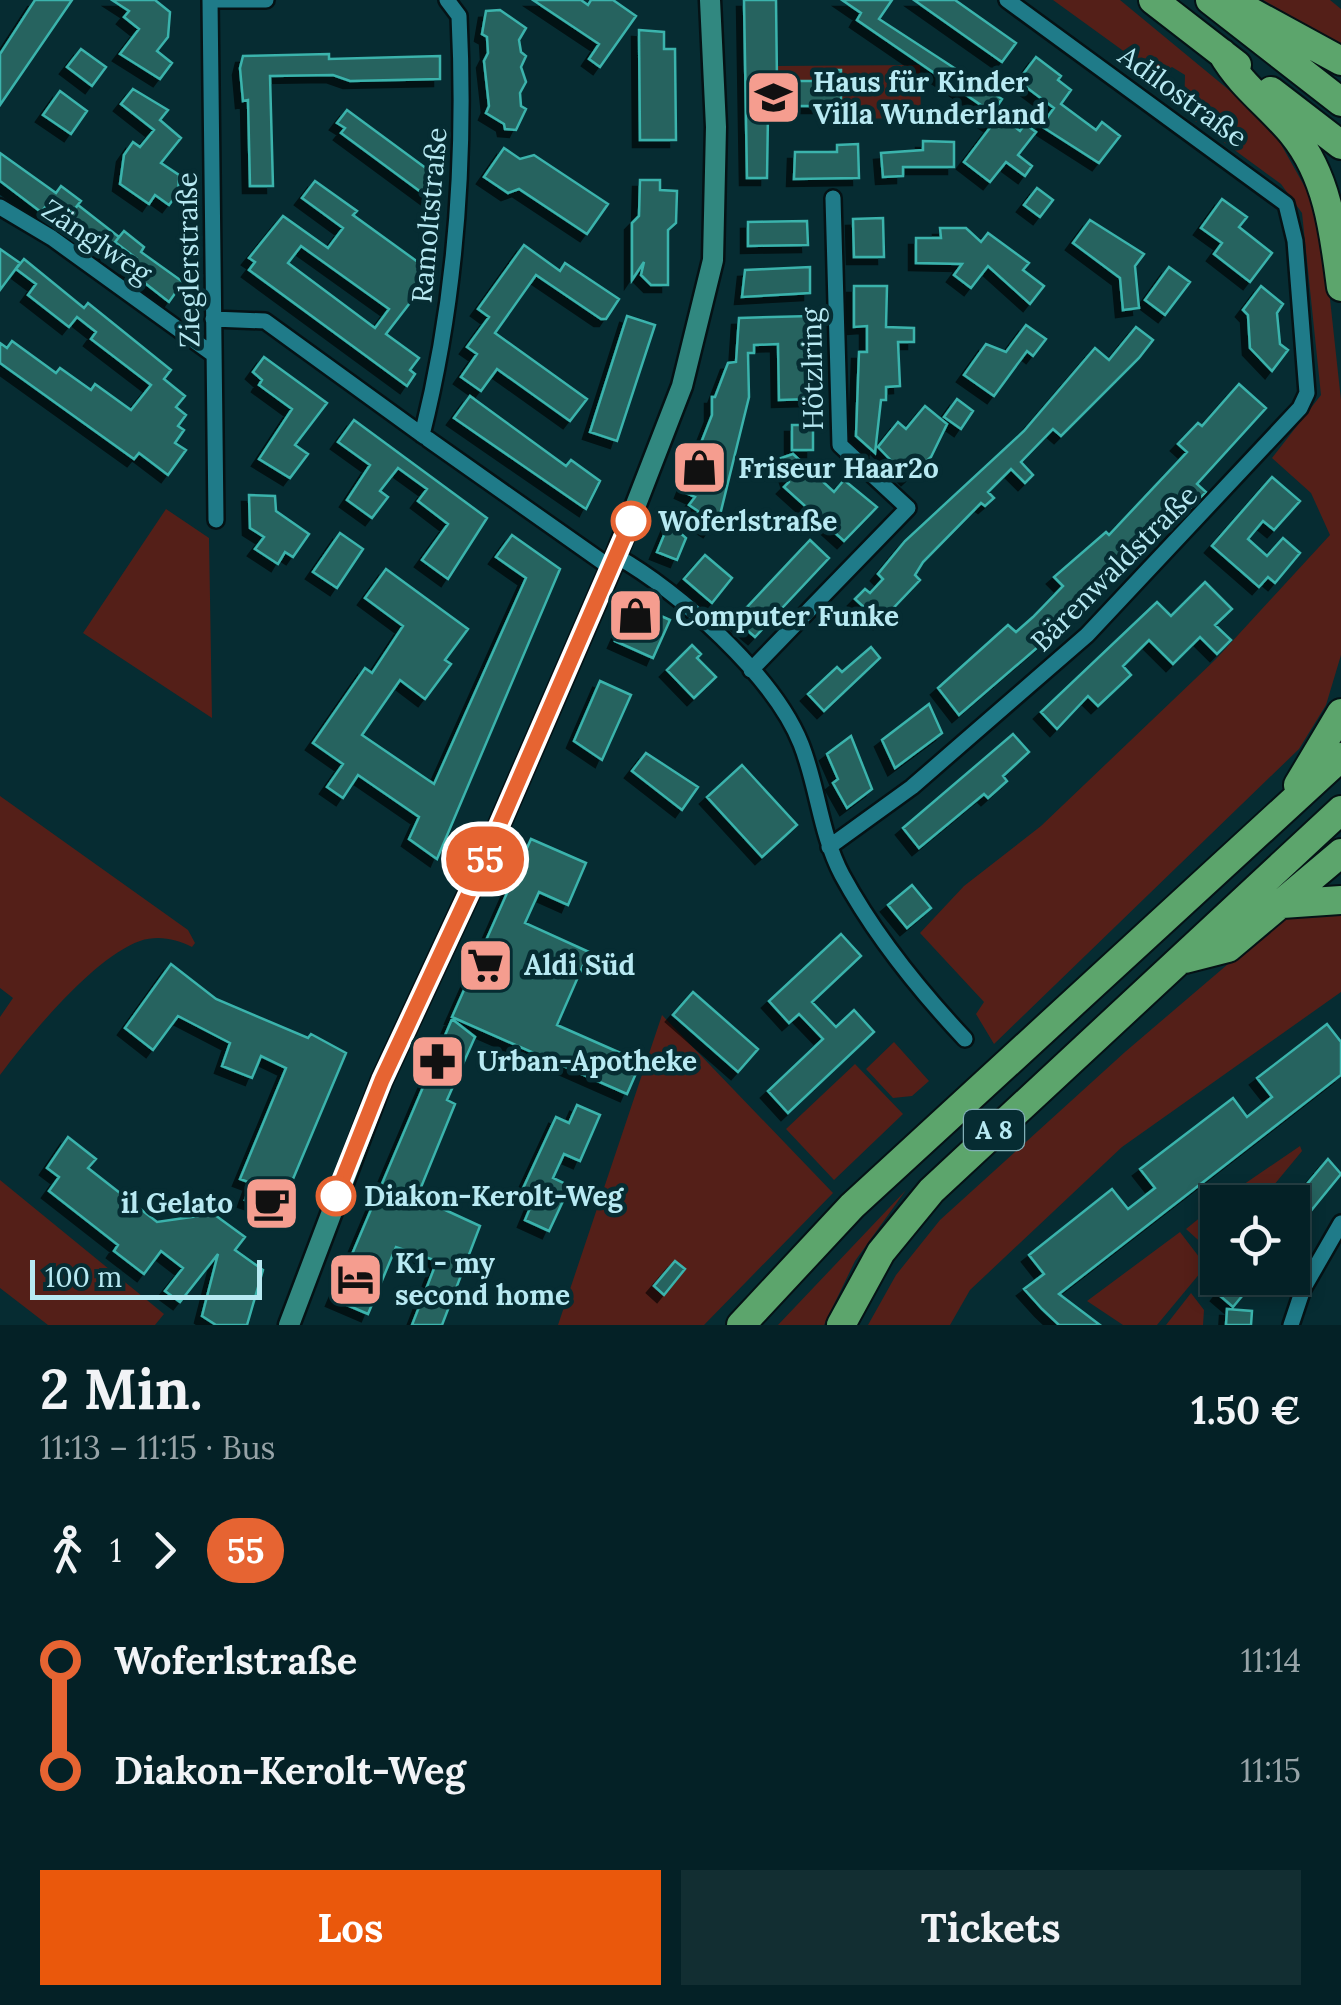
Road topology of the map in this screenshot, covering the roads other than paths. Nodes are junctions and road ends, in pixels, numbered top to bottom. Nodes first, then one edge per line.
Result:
1 (210, 0) edge
2 (266, 0) edge
3 (447, 0) edge
4 (710, 0) edge
5 (1007, 0) edge
6 (1153, 0) edge
7 (1210, 0) edge
8 (1233, 0) edge
9 (1222, 53) junction
10 (1341, 61) edge
11 (1341, 102) edge
12 (1341, 145) edge
13 (833, 198) dead end
14 (0, 207) edge
15 (1296, 254) joint
16 (1341, 287) edge
17 (213, 319) junction
18 (214, 354) junction
19 (425, 437) junction
20 (216, 520) dead end
21 (614, 562) junction
22 (751, 670) junction
23 (1341, 713) edge
24 (1341, 758) edge
25 (1341, 810) edge
26 (1278, 816) junction
27 (828, 847) junction
28 (1341, 852) edge
29 (1341, 900) edge
30 (1282, 904) junction
31 (1179, 961) junction
32 (965, 1039) dead end
33 (1341, 1223) edge
34 (289, 1325) edge
35 (740, 1325) edge
36 (840, 1325) edge
37 (1291, 1325) edge

1 - 2 street
1 - 17 street, Zieglerstraße
3 - 19 street, Ramoltstraße
4 - 21 main road
5 - 15 street, Adilostraße
6 - 9 highway
7 - 11 highway
8 - 10 highway
9 - 12 highway
9 - 16 highway
13 - 22 street, Hötzlring
14 - 18 street, Zänglweg
15 - 27 street, Bärenwaldstraße
17 - 18 street, Zieglerstraße
17 - 19 street
18 - 20 street, Zieglerstraße
19 - 21 street
21 - 22 street
21 - 34 main road
22 - 27 street
23 - 26 highway
24 - 26 highway, A 8
25 - 31 highway, A 8
26 - 35 highway, A 8
27 - 32 street
28 - 30 highway
29 - 30 highway
30 - 31 highway
31 - 36 highway, A 8
33 - 37 street

